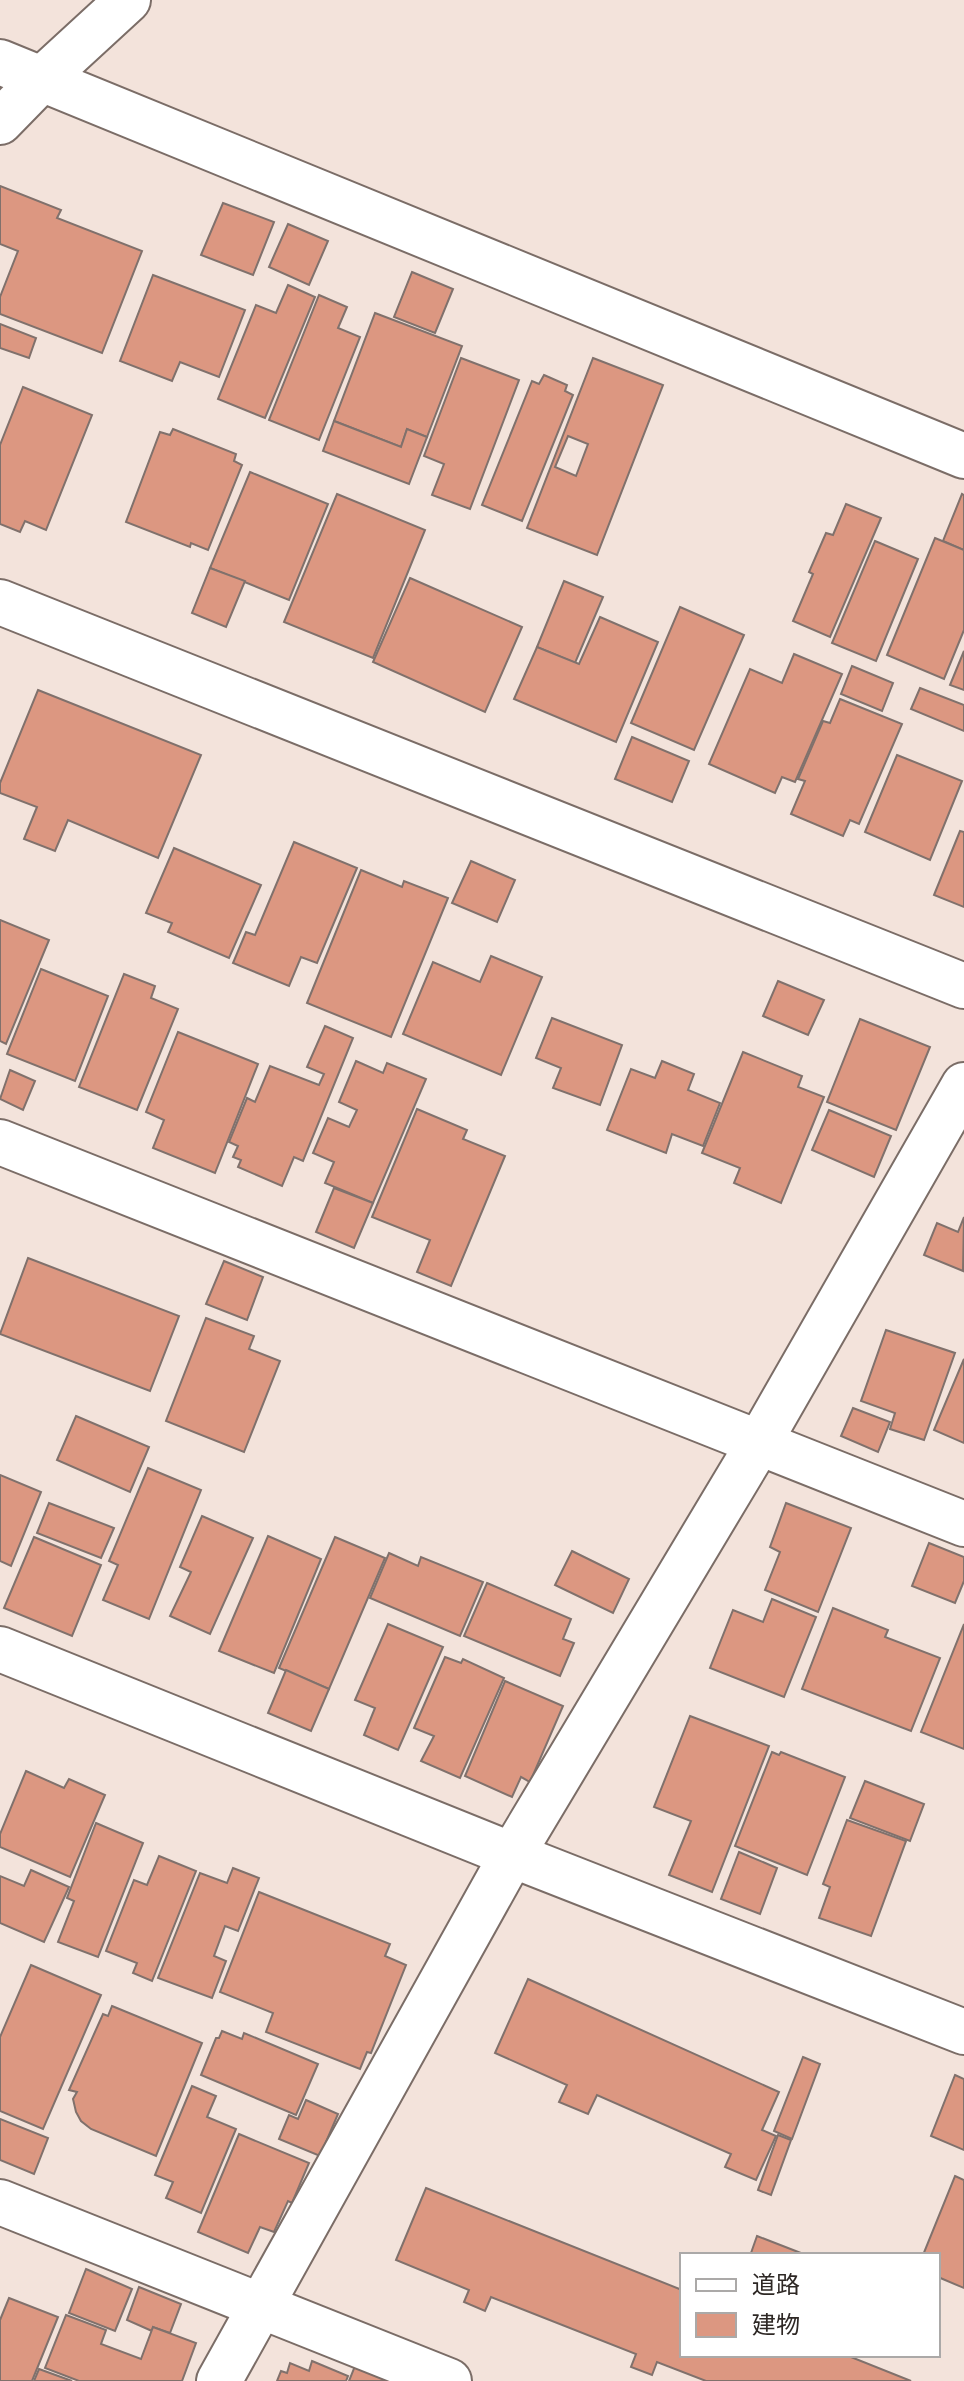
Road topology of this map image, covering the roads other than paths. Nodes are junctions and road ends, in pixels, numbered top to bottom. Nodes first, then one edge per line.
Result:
1 (128, 0) edge
2 (0, 62) edge
3 (41, 80) junction
4 (0, 122) edge
5 (964, 456) edge
6 (0, 602) edge
7 (964, 986) edge
8 (964, 1085) edge
9 (0, 1142) edge
10 (760, 1441) junction
11 (964, 1524) edge
12 (0, 1649) edge
13 (512, 1855) junction
14 (964, 2032) edge
15 (0, 2202) edge
16 (259, 2306) junction
17 (219, 2381) edge
18 (449, 2381) edge

1 - 3 street
2 - 3 street
3 - 4 street
3 - 5 street
6 - 7 street
8 - 10 street
9 - 10 street
10 - 11 street
10 - 13 street
12 - 13 street
13 - 14 street
13 - 16 street
15 - 16 street
16 - 17 street
16 - 18 street

